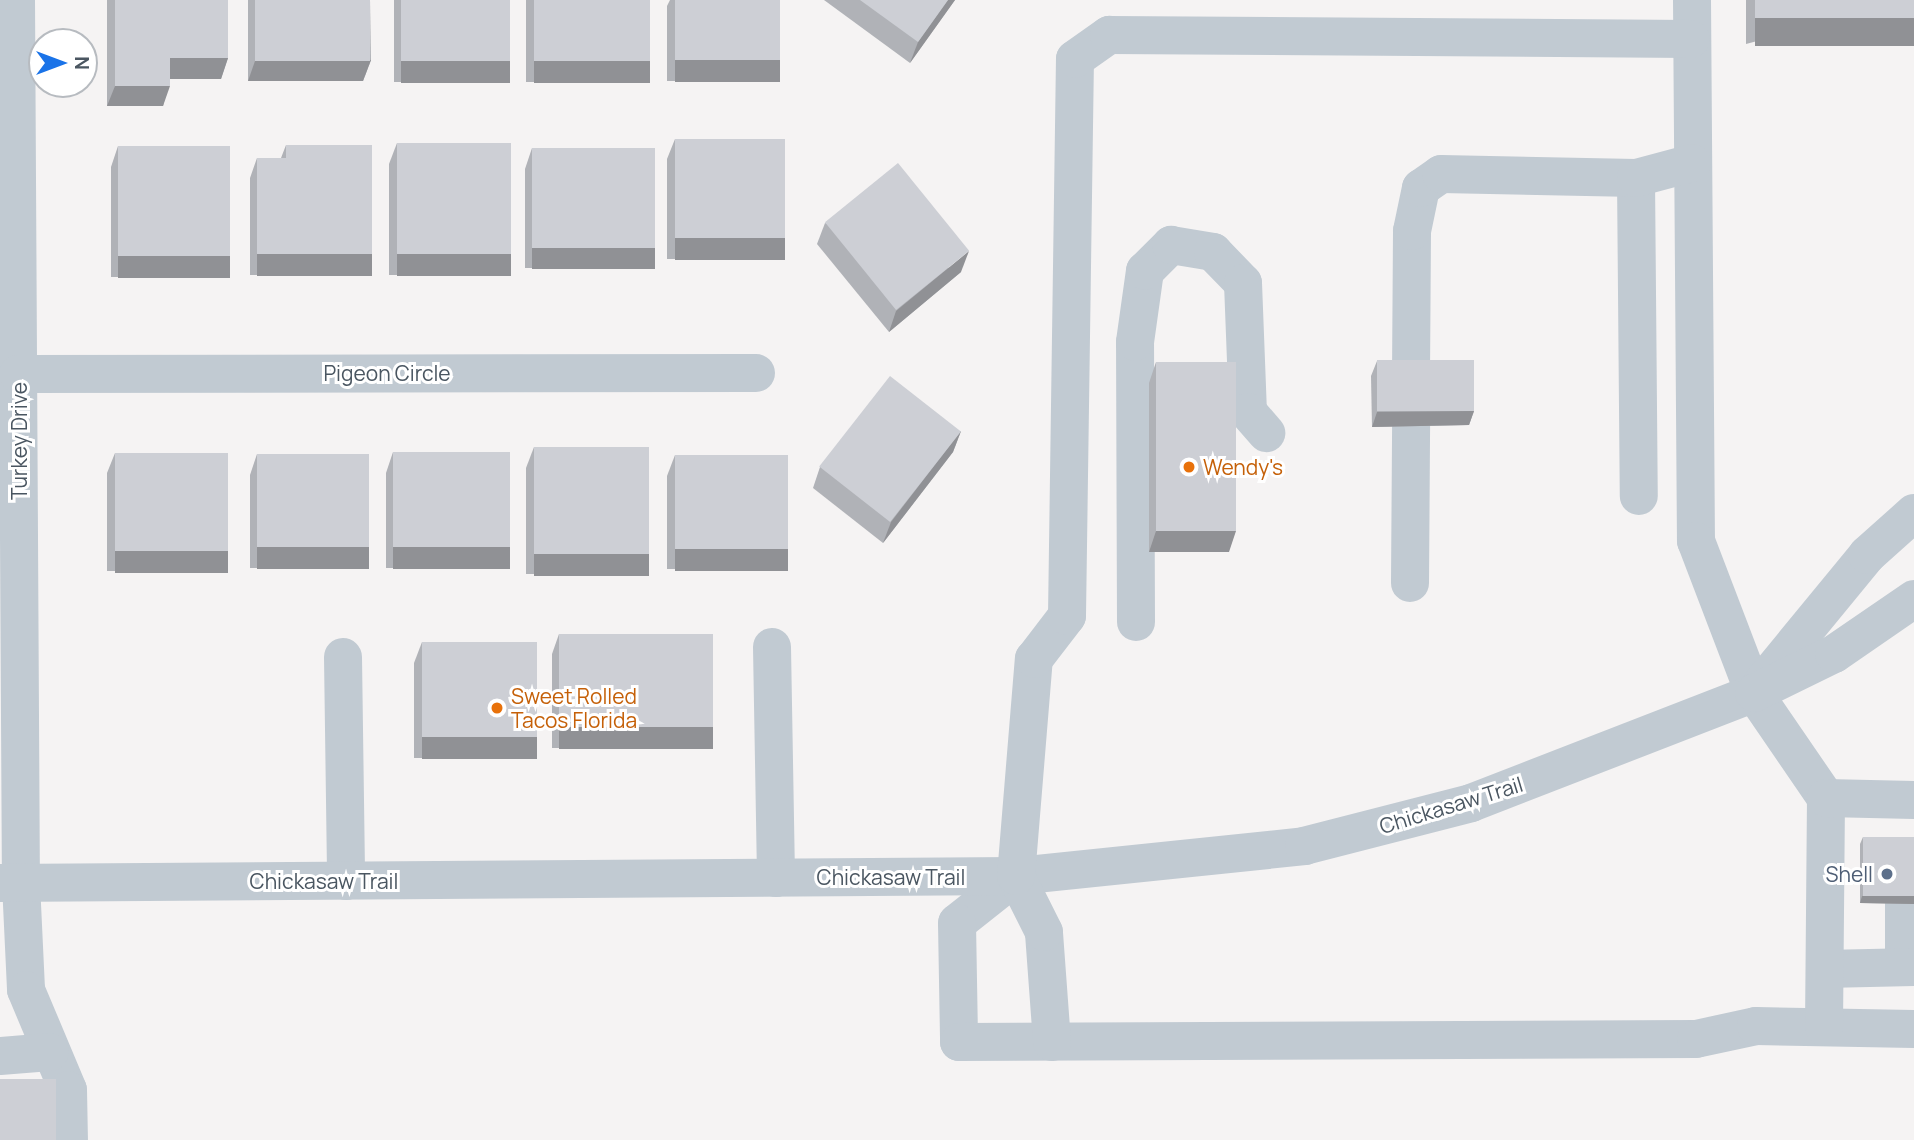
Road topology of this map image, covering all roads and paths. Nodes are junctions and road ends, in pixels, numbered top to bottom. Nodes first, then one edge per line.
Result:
1 (1692, 0) edge
2 (11, 20) edge
3 (1691, 39) junction
4 (1692, 163) junction
5 (1636, 178) junction
6 (756, 373) dead end
7 (18, 374) junction
8 (1411, 375) edge
9 (1411, 426) edge
10 (1266, 433) dead end
11 (1639, 496) dead end
12 (1914, 513) edge
13 (1409, 583) dead end
14 (1914, 599) edge
15 (1136, 622) dead end
16 (772, 647) dead end
17 (343, 657) dead end
18 (1754, 693) junction
19 (1826, 798) junction
20 (1907, 811) edge
21 (1016, 876) junction
22 (776, 878) junction
23 (346, 881) junction
24 (10, 883) edge
25 (1905, 903) edge
26 (1909, 967) edge
27 (1825, 969) junction
28 (1824, 1027) junction
29 (1914, 1029) edge
30 (1052, 1042) junction
31 (50, 1052) junction
32 (0, 1056) edge
33 (69, 1140) edge

1 - 3 street
2 - 7 street, Turkey Drive
3 - 4 street
3 - 21 street
4 - 5 street
4 - 18 street
5 - 8 street
5 - 11 street
6 - 7 street, Pigeon Circle
7 - 24 street, Turkey Drive
9 - 13 street
10 - 15 street
12 - 18 street, Chickasaw Trail
14 - 18 street, Chickasaw Trail
16 - 22 street
17 - 23 street
18 - 19 street
18 - 21 street, Chickasaw Trail
19 - 20 street
19 - 27 street
21 - 22 street, Chickasaw Trail
21 - 30 street
21 - 30 street
22 - 23 street, Chickasaw Trail
23 - 24 street, Chickasaw Trail
24 - 31 street, Turkey Drive
25 - 26 street
26 - 27 street
27 - 28 street
28 - 29 street
28 - 30 street
31 - 32 street
31 - 33 street, Turkey Drive

